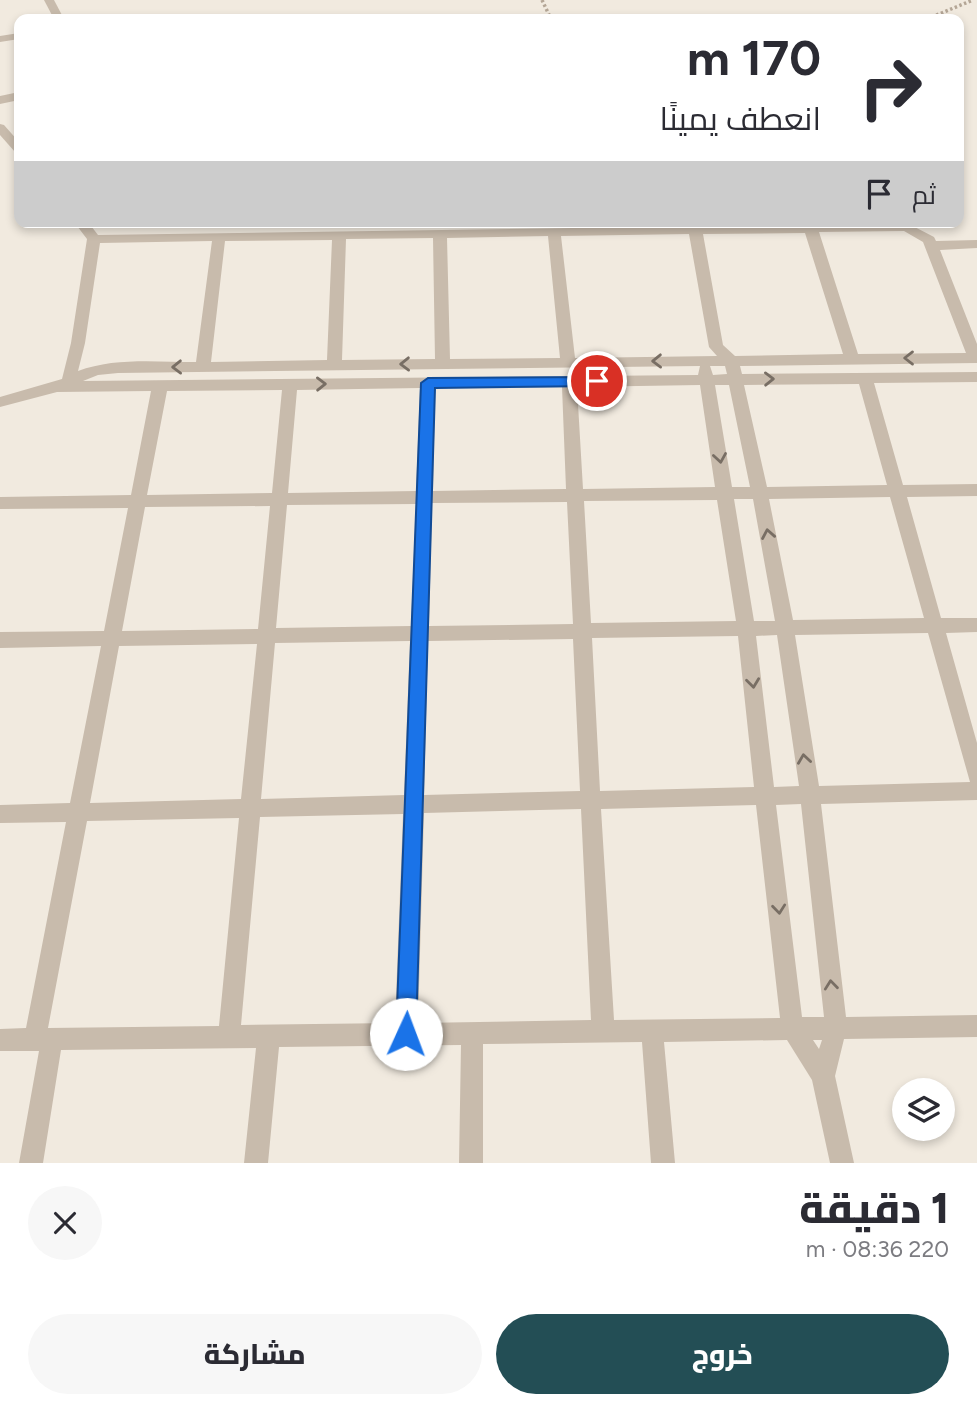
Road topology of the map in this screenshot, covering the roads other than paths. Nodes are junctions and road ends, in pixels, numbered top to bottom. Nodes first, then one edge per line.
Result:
1 (0, 128) edge
2 (14, 143) edge
3 (86, 228) edge
4 (752, 228) edge
5 (810, 228) edge
6 (909, 228) edge
7 (695, 229) junction
8 (554, 232) junction
9 (440, 233) junction
10 (339, 235) junction
11 (219, 237) junction
12 (94, 239) junction
13 (977, 244) edge
14 (931, 246) junction
15 (717, 356) junction
16 (976, 358) edge
17 (852, 359) junction
18 (568, 362) junction
19 (443, 363) junction
20 (334, 365) junction
21 (202, 367) junction
22 (977, 377) edge
23 (865, 378) junction
24 (707, 380) junction
25 (736, 380) junction
26 (569, 382) junction
27 (428, 383) junction
28 (64, 385) junction
29 (290, 385) junction
30 (160, 386) junction
31 (0, 402) edge
32 (977, 490) edge
33 (897, 491) junction
34 (726, 493) junction
35 (760, 493) junction
36 (575, 495) junction
37 (424, 498) junction
38 (279, 499) junction
39 (138, 501) junction
40 (0, 503) edge
41 (934, 625) junction
42 (977, 625) edge
43 (746, 628) junction
44 (785, 628) junction
45 (582, 631) junction
46 (419, 633) junction
47 (267, 636) junction
48 (112, 638) junction
49 (0, 640) edge
50 (977, 777) edge
51 (977, 791) edge
52 (810, 795) junction
53 (767, 796) junction
54 (591, 800) junction
55 (414, 804) junction
56 (251, 808) junction
57 (78, 812) junction
58 (0, 814) edge
59 (977, 1026) edge
60 (792, 1028) junction
61 (836, 1028) junction
62 (652, 1030) junction
63 (603, 1031) junction
64 (472, 1033) junction
65 (406, 1034) junction
66 (270, 1036) junction
67 (229, 1037) junction
68 (43, 1039) junction
69 (0, 1040) edge
70 (824, 1076) junction
71 (31, 1163) edge
72 (256, 1163) edge
73 (471, 1163) edge
74 (663, 1163) edge
75 (842, 1163) edge

1 - 2 street
3 - 12 street
4 - 7 street
5 - 17 street
6 - 14 street
7 - 8 street
7 - 15 street
8 - 9 street
8 - 18 street
9 - 10 street
9 - 19 street
10 - 11 street
10 - 20 street
11 - 12 street
11 - 21 street
12 - 28 street
13 - 14 street
14 - 16 street
15 - 17 street
15 -> 18 street
15 - 24 street
15 - 25 street
16 -> 17 street
18 - 19 street
19 -> 20 street
20 - 21 street
21 -> 28 street
22 - 23 street
25 -> 23 street
23 - 33 street
24 - 25 street
24 - 26 street
24 -> 34 street
25 - 35 street
26 - 27 street
26 - 36 street
29 -> 27 street
27 - 37 street
28 - 30 street
28 - 31 street
29 - 30 street
29 - 38 street
30 - 39 street
32 - 33 street
33 - 35 street
33 - 41 street
34 - 35 street
34 - 36 street
34 - 43 street
44 -> 35 street
36 - 37 street
36 - 45 street
37 - 38 street
37 - 46 street
38 - 39 street
38 - 47 street
39 - 40 street
39 - 48 street
41 - 42 street
41 - 44 street
41 - 50 street
43 - 44 street
43 - 45 street
43 -> 53 street
52 -> 44 street
45 - 46 street
45 - 54 street
46 - 47 street
46 - 55 street
47 - 48 street
47 - 56 street
48 - 49 street
48 - 57 street
51 - 52 street
52 - 53 street
61 -> 52 street
53 - 54 street
53 -> 60 street
54 - 55 street
54 - 63 street
55 - 56 street
55 - 65 street
56 - 57 street
56 - 67 street
57 - 58 street
57 - 68 street
59 - 61 street
60 - 61 street
60 - 62 street
60 - 70 street
61 - 70 street
62 - 63 street
62 - 74 street
63 - 64 street
64 - 65 street
64 - 73 street
65 - 66 street
66 - 67 street
66 - 72 street
67 - 68 street
68 - 69 street
68 - 71 street
70 - 75 street

